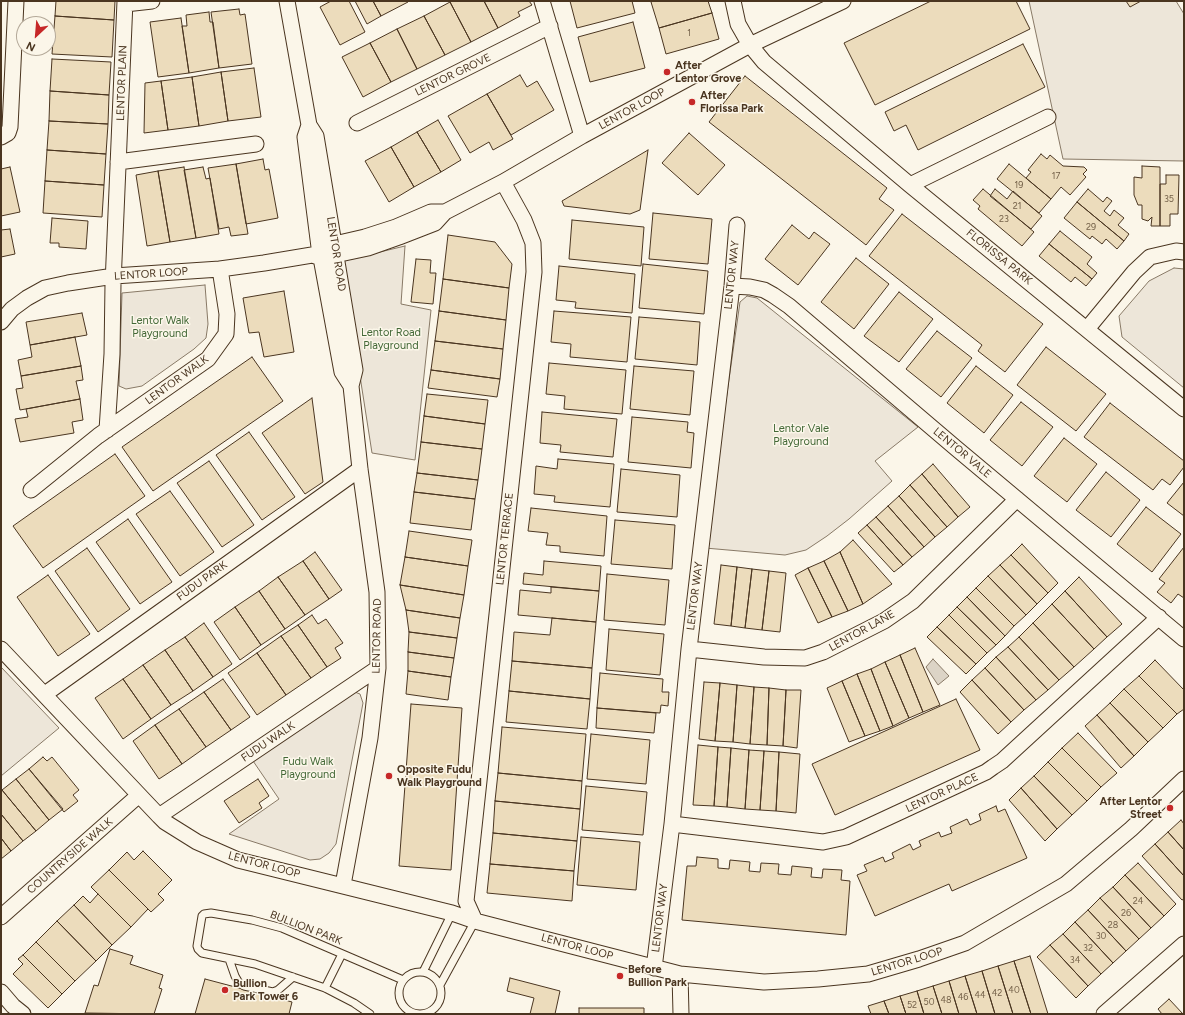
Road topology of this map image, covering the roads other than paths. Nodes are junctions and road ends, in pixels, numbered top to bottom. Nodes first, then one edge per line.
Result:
1 (16, 1) edge
2 (152, 1) edge
3 (287, 1) edge
4 (542, 1) edge
5 (733, 1) edge
6 (843, 1) edge
7 (125, 2) edge
8 (550, 26) junction
9 (750, 45) junction
10 (1048, 117) dead end
11 (357, 122) dead end
12 (582, 136) junction
13 (1, 137) edge
14 (256, 144) dead end
15 (118, 162) junction
16 (503, 182) junction
17 (910, 184) junction
18 (737, 225) dead end
19 (325, 252) junction
20 (1184, 252) edge
21 (220, 269) junction
22 (114, 276) junction
23 (732, 286) junction
24 (1, 322) edge
25 (1087, 329) junction
26 (1184, 409) edge
27 (107, 430) junction
28 (360, 469) junction
29 (31, 490) dead end
30 (1017, 500) junction
31 (1159, 617) junction
32 (1184, 639) edge
33 (1, 649) edge
34 (689, 649) junction
35 (378, 668) junction
36 (45, 694) junction
37 (1184, 779) edge
38 (139, 795) junction
39 (159, 816) junction
40 (672, 824) junction
41 (343, 885) junction
42 (466, 901) junction
43 (452, 913) junction
44 (1, 917) edge
45 (475, 921) junction
46 (1184, 944) edge
47 (342, 954) junction
48 (229, 959) junction
49 (654, 968) junction
50 (423, 972) junction
51 (680, 974) junction
52 (293, 977) junction
53 (403, 980) junction
54 (440, 985) junction
55 (325, 988) junction
56 (1, 992) edge
57 (433, 1012) edge
58 (23, 1014) edge
59 (370, 1014) edge
60 (681, 1014) edge
61 (1104, 1014) edge

1 - 13 street
2 - 7 street, LENTOR PLAIN
3 - 19 street, LENTOR ROAD
4 - 8 street
5 - 9 street, FLORISSA PARK
6 - 9 street, LENTOR LOOP
7 - 15 street, LENTOR PLAIN
8 - 11 street, LENTOR GROVE
8 - 12 street
9 - 12 street, LENTOR LOOP
9 - 17 street, FLORISSA PARK
10 - 17 street
12 - 16 street, LENTOR LOOP
14 - 15 street
15 - 22 street, LENTOR PLAIN
16 - 19 street, LENTOR LOOP
16 - 42 street, LENTOR TERRACE
17 - 25 street, FLORISSA PARK
18 - 23 street, LENTOR WAY
19 - 21 street, LENTOR LOOP
19 - 28 street, LENTOR ROAD
20 - 25 street
21 - 22 street, LENTOR LOOP
21 - 27 street, LENTOR WALK
22 - 24 street, LENTOR LOOP
22 - 27 street
23 - 30 street, LENTOR VALE
23 - 34 street, LENTOR WAY
25 - 26 street, FLORISSA PARK
27 - 29 street, LENTOR WALK
28 - 35 street, LENTOR ROAD
28 - 36 street, FUDU PARK
30 - 31 street, LENTOR VALE
30 - 34 street, LENTOR LANE
31 - 32 street, LENTOR VALE
31 - 40 street, LENTOR PLACE
33 - 36 street, LENTOR LOOP
34 - 40 street, LENTOR WAY
35 - 39 street, FUDU WALK
35 - 41 street, LENTOR ROAD
36 - 38 street, LENTOR LOOP
37 - 51 street, LENTOR LOOP
38 - 39 street, LENTOR LOOP
38 - 44 street, COUNTRYSIDE WALK
39 - 41 street, LENTOR LOOP
40 - 49 street, LENTOR WAY
41 - 43 street, LENTOR LOOP
42 - 43 street
42 - 45 street
43 - 45 street, LENTOR LOOP
43 - 50 lane
45 - 49 street, LENTOR LOOP
45 - 54 lane
46 - 61 street
47 - 48 lane, BULLION PARK
47 - 53 lane, BULLION PARK
47 - 55 lane
48 - 52 lane, BULLION PARK
48 - 52 lane
49 - 51 street, LENTOR LOOP
50 - 53 lane
50 - 54 lane
51 - 60 street
52 - 55 lane, BULLION PARK
53 - 57 lane
54 - 57 lane
55 - 59 lane, BULLION PARK
56 - 58 street

